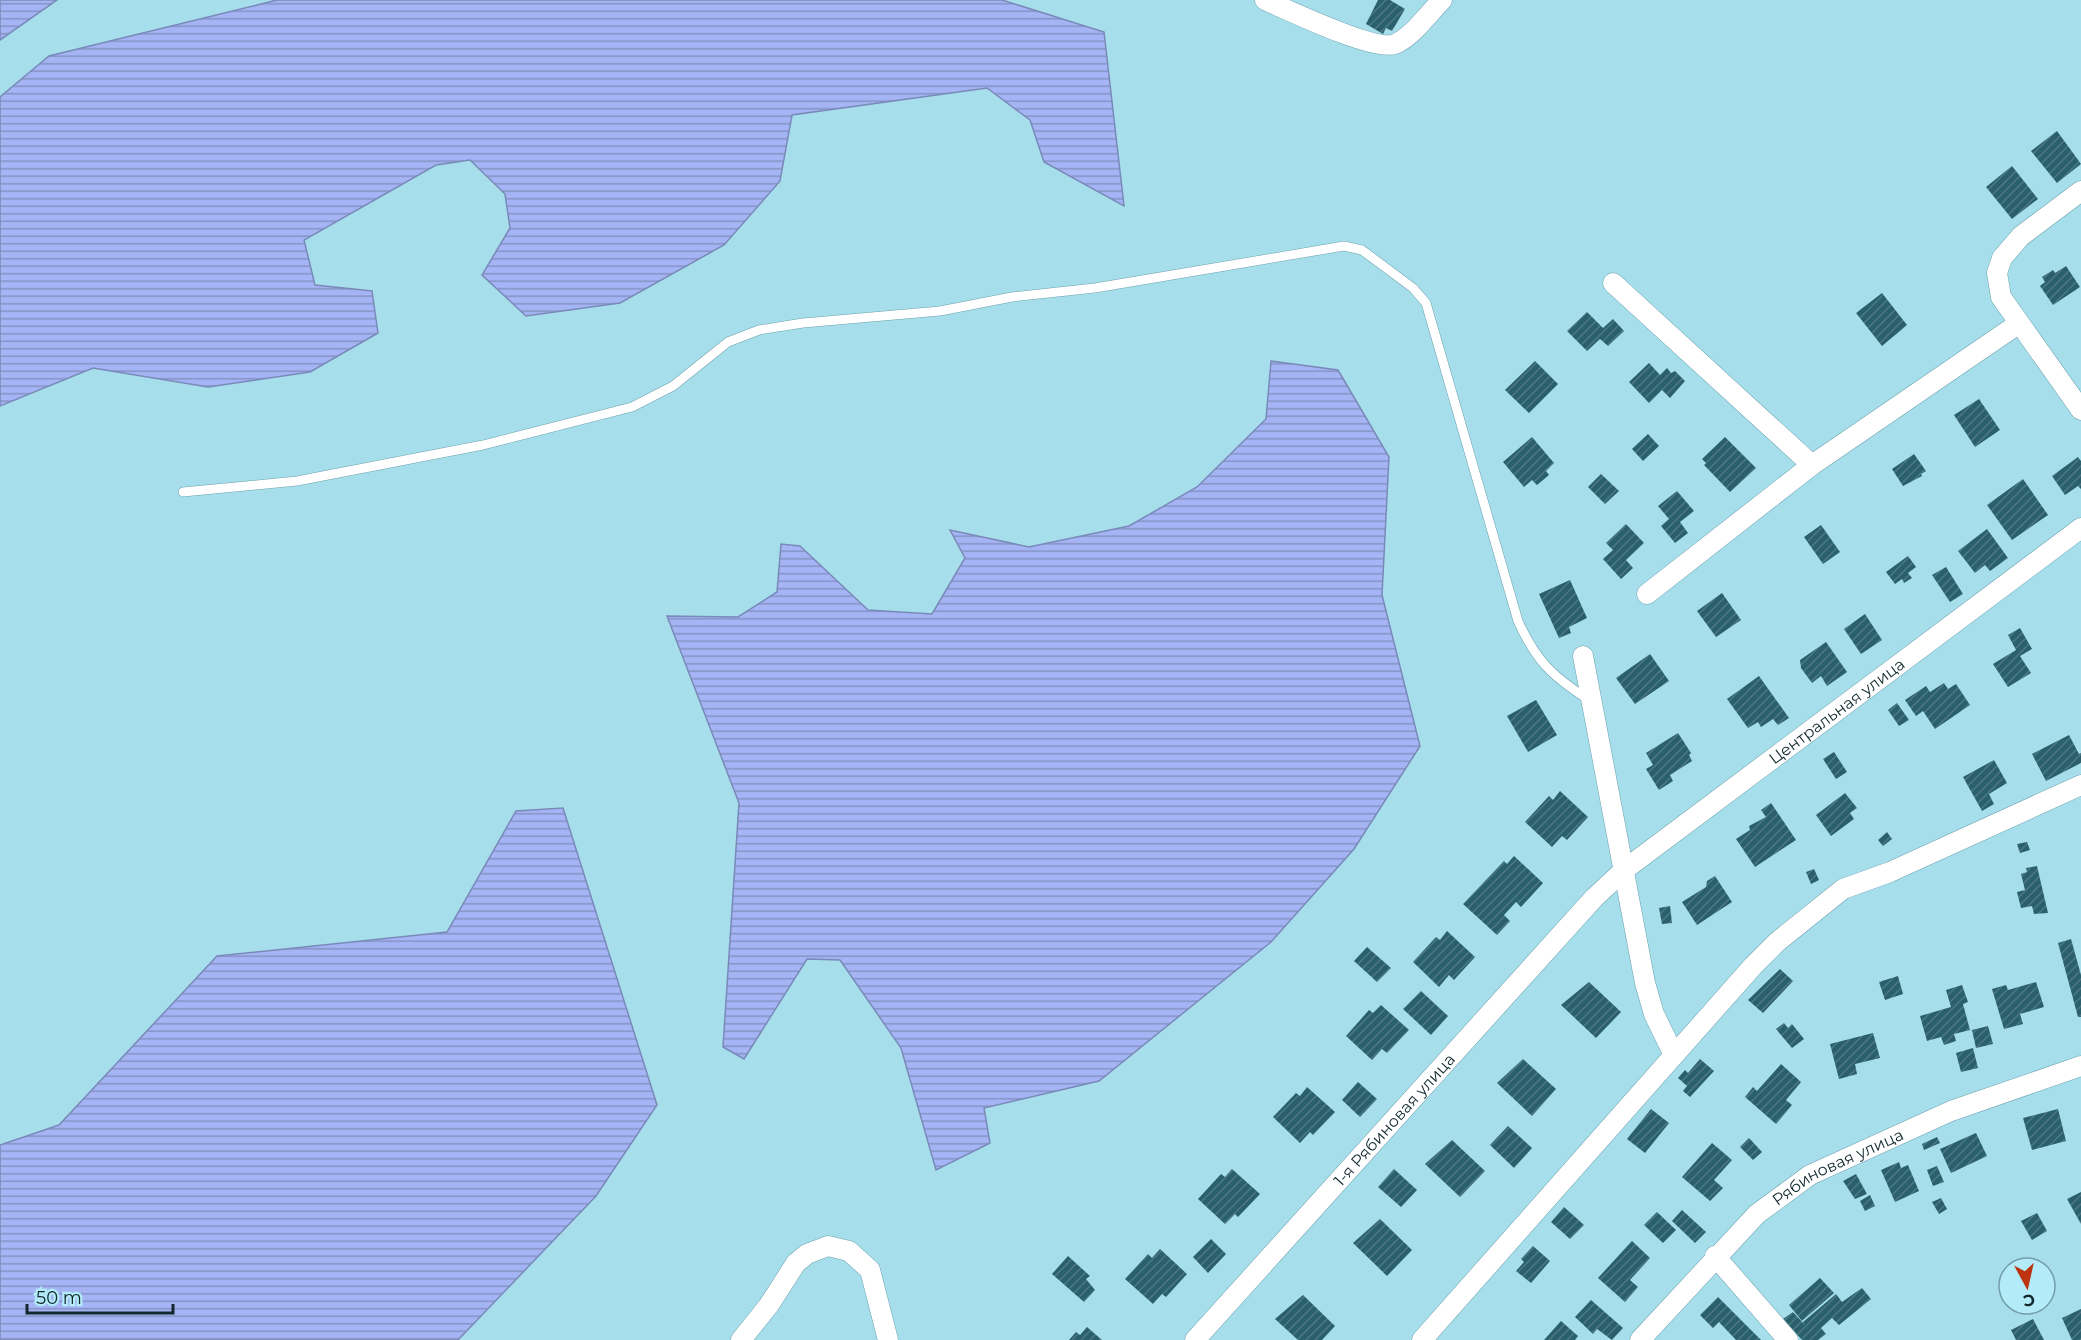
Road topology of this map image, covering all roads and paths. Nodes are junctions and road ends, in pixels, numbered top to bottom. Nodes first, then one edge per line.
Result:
1 (1265, 0) edge
2 (1442, 0) edge
3 (2081, 190) edge
4 (1613, 284) dead end
5 (2018, 324) junction
6 (2081, 410) edge
7 (1812, 465) junction
8 (183, 492) dead end
9 (2081, 528) edge
10 (1647, 594) dead end
11 (1583, 656) dead end
12 (1591, 701) junction
13 (2081, 785) edge
14 (1624, 870) junction
15 (1594, 898) joint
16 (1674, 1055) junction
17 (2081, 1066) edge
18 (1715, 1256) junction
19 (741, 1340) edge
20 (888, 1340) edge
21 (1195, 1340) edge
22 (1422, 1340) edge
23 (1640, 1340) edge
24 (1788, 1340) edge

1 - 2 street
3 - 5 street
4 - 7 street
5 - 6 street
5 - 7 street
7 - 10 street
8 - 12 lane
9 - 14 street, Центральная улица
11 - 12 street
12 - 14 street
13 - 16 street
14 - 15 street, Центральная улица
14 - 16 street
15 - 21 street, 1-я Рябиновая улица
16 - 22 street
17 - 18 street, Рябиновая улица
18 - 23 street, Рябиновая улица
18 - 24 street
19 - 20 street

